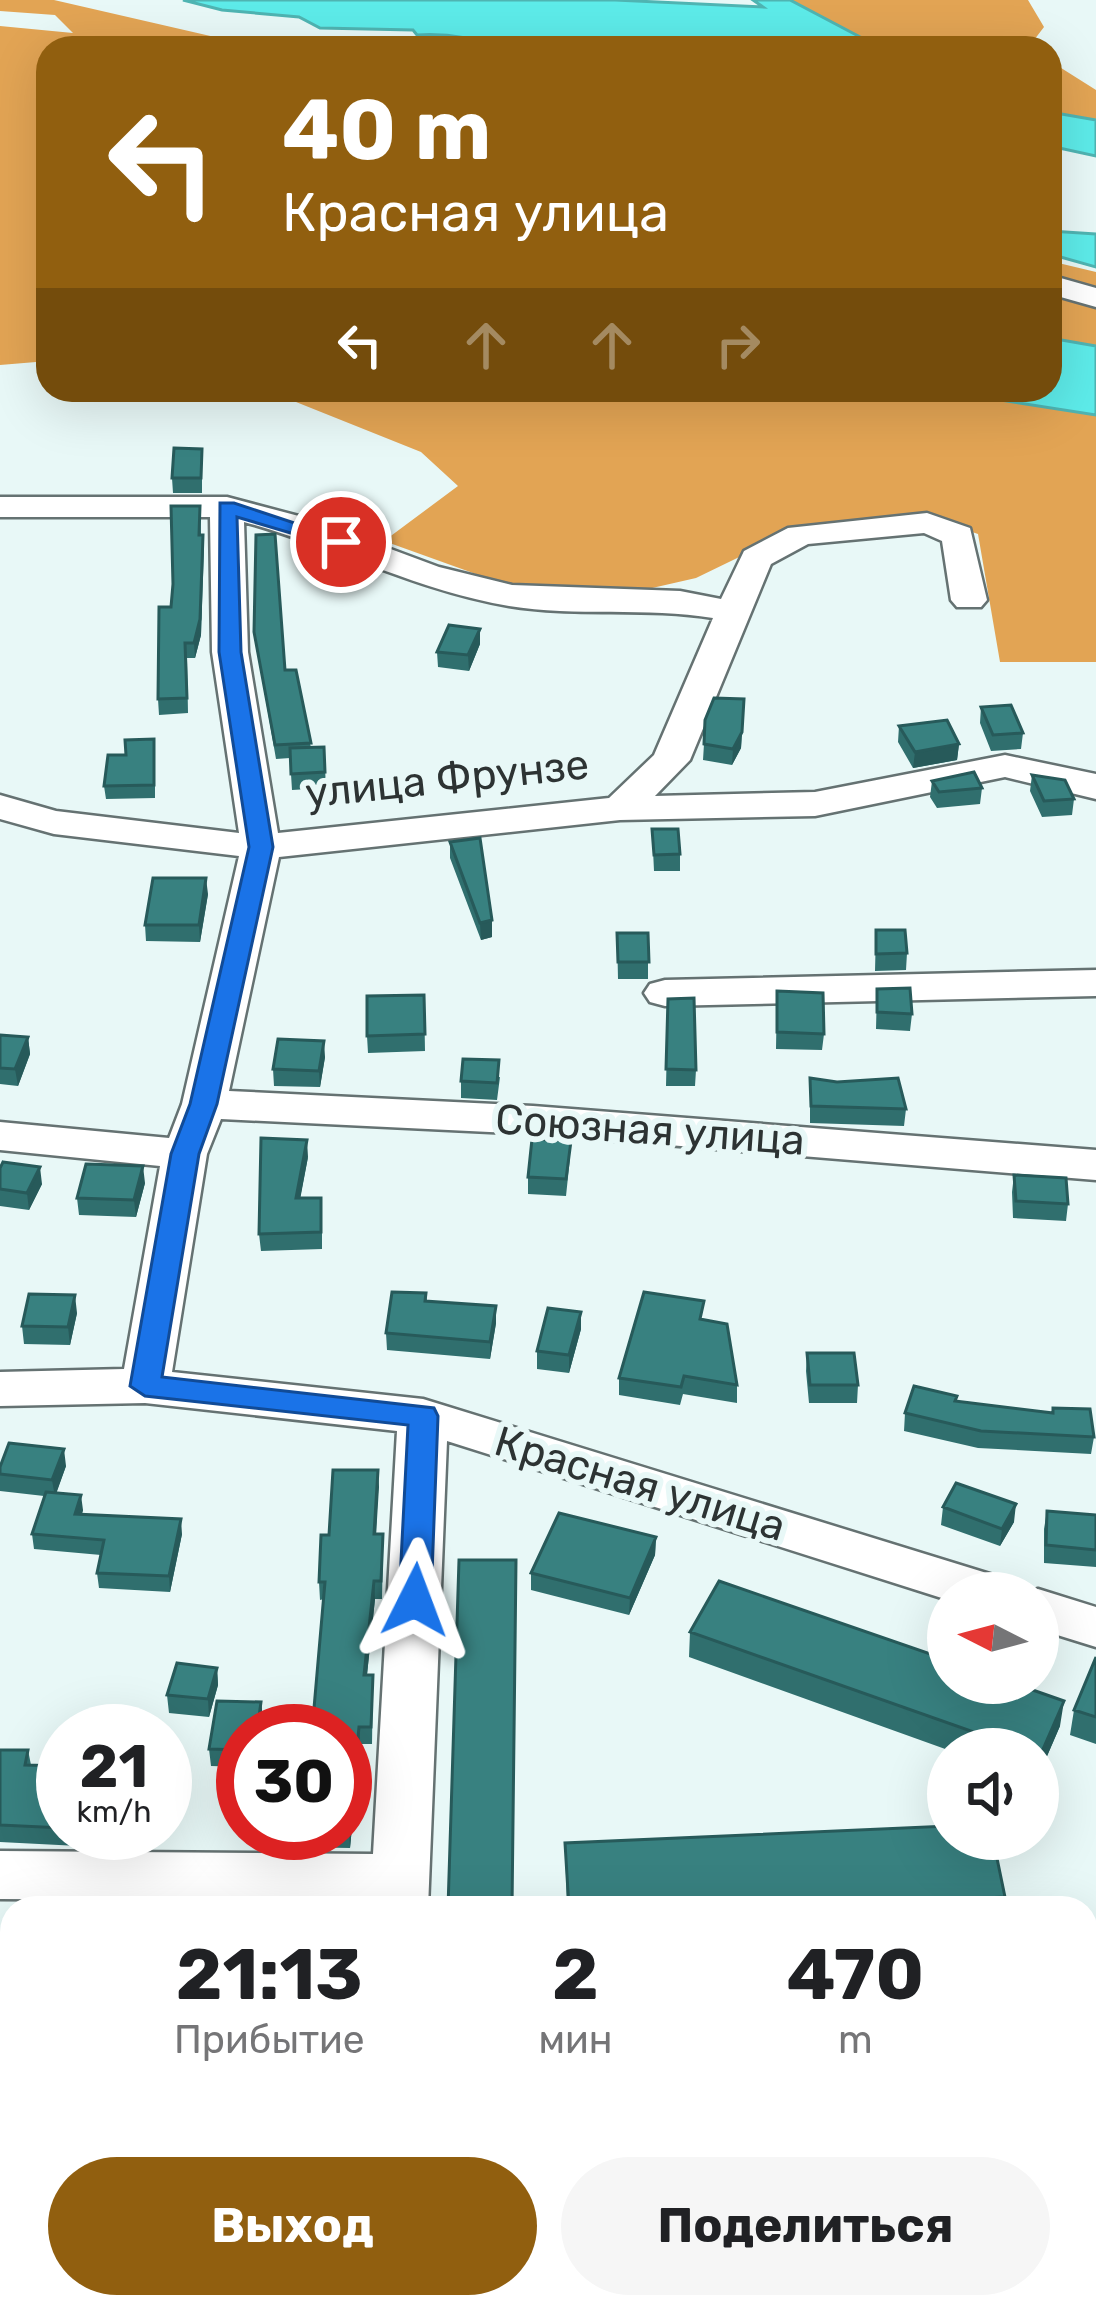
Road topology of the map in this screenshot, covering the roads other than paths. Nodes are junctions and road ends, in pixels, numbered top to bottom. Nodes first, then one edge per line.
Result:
1 (1062, 288) edge
2 (1096, 298) edge
3 (227, 507) junction
4 (0, 508) edge
5 (969, 600) dead end
6 (732, 611) junction
7 (1096, 787) edge
8 (0, 807) edge
9 (620, 808) junction
10 (261, 847) junction
11 (1096, 983) edge
12 (665, 993) dead end
13 (204, 1104) junction
14 (0, 1136) edge
15 (185, 1154) junction
16 (1096, 1165) edge
17 (145, 1386) junction
18 (0, 1389) edge
19 (423, 1416) junction
20 (927, 1574) edge
21 (1059, 1616) edge
22 (1096, 1628) edge
23 (0, 1875) edge
24 (401, 1893) edge

1 - 2 street
3 - 4 street
3 - 6 street
3 - 10 street
5 - 6 street, улица Фрунзе
6 - 9 street, улица Фрунзе
7 - 9 street, улица Фрунзе
8 - 10 street, улица Фрунзе
9 - 10 street, улица Фрунзе
10 - 13 street
11 - 12 street
13 - 15 street
13 - 16 street, Союзная улица
14 - 15 street
15 - 17 street
17 - 18 street, Красная улица
17 - 19 street, Красная улица
19 - 20 street, Красная улица
19 - 24 street
21 - 22 street
23 - 24 street

